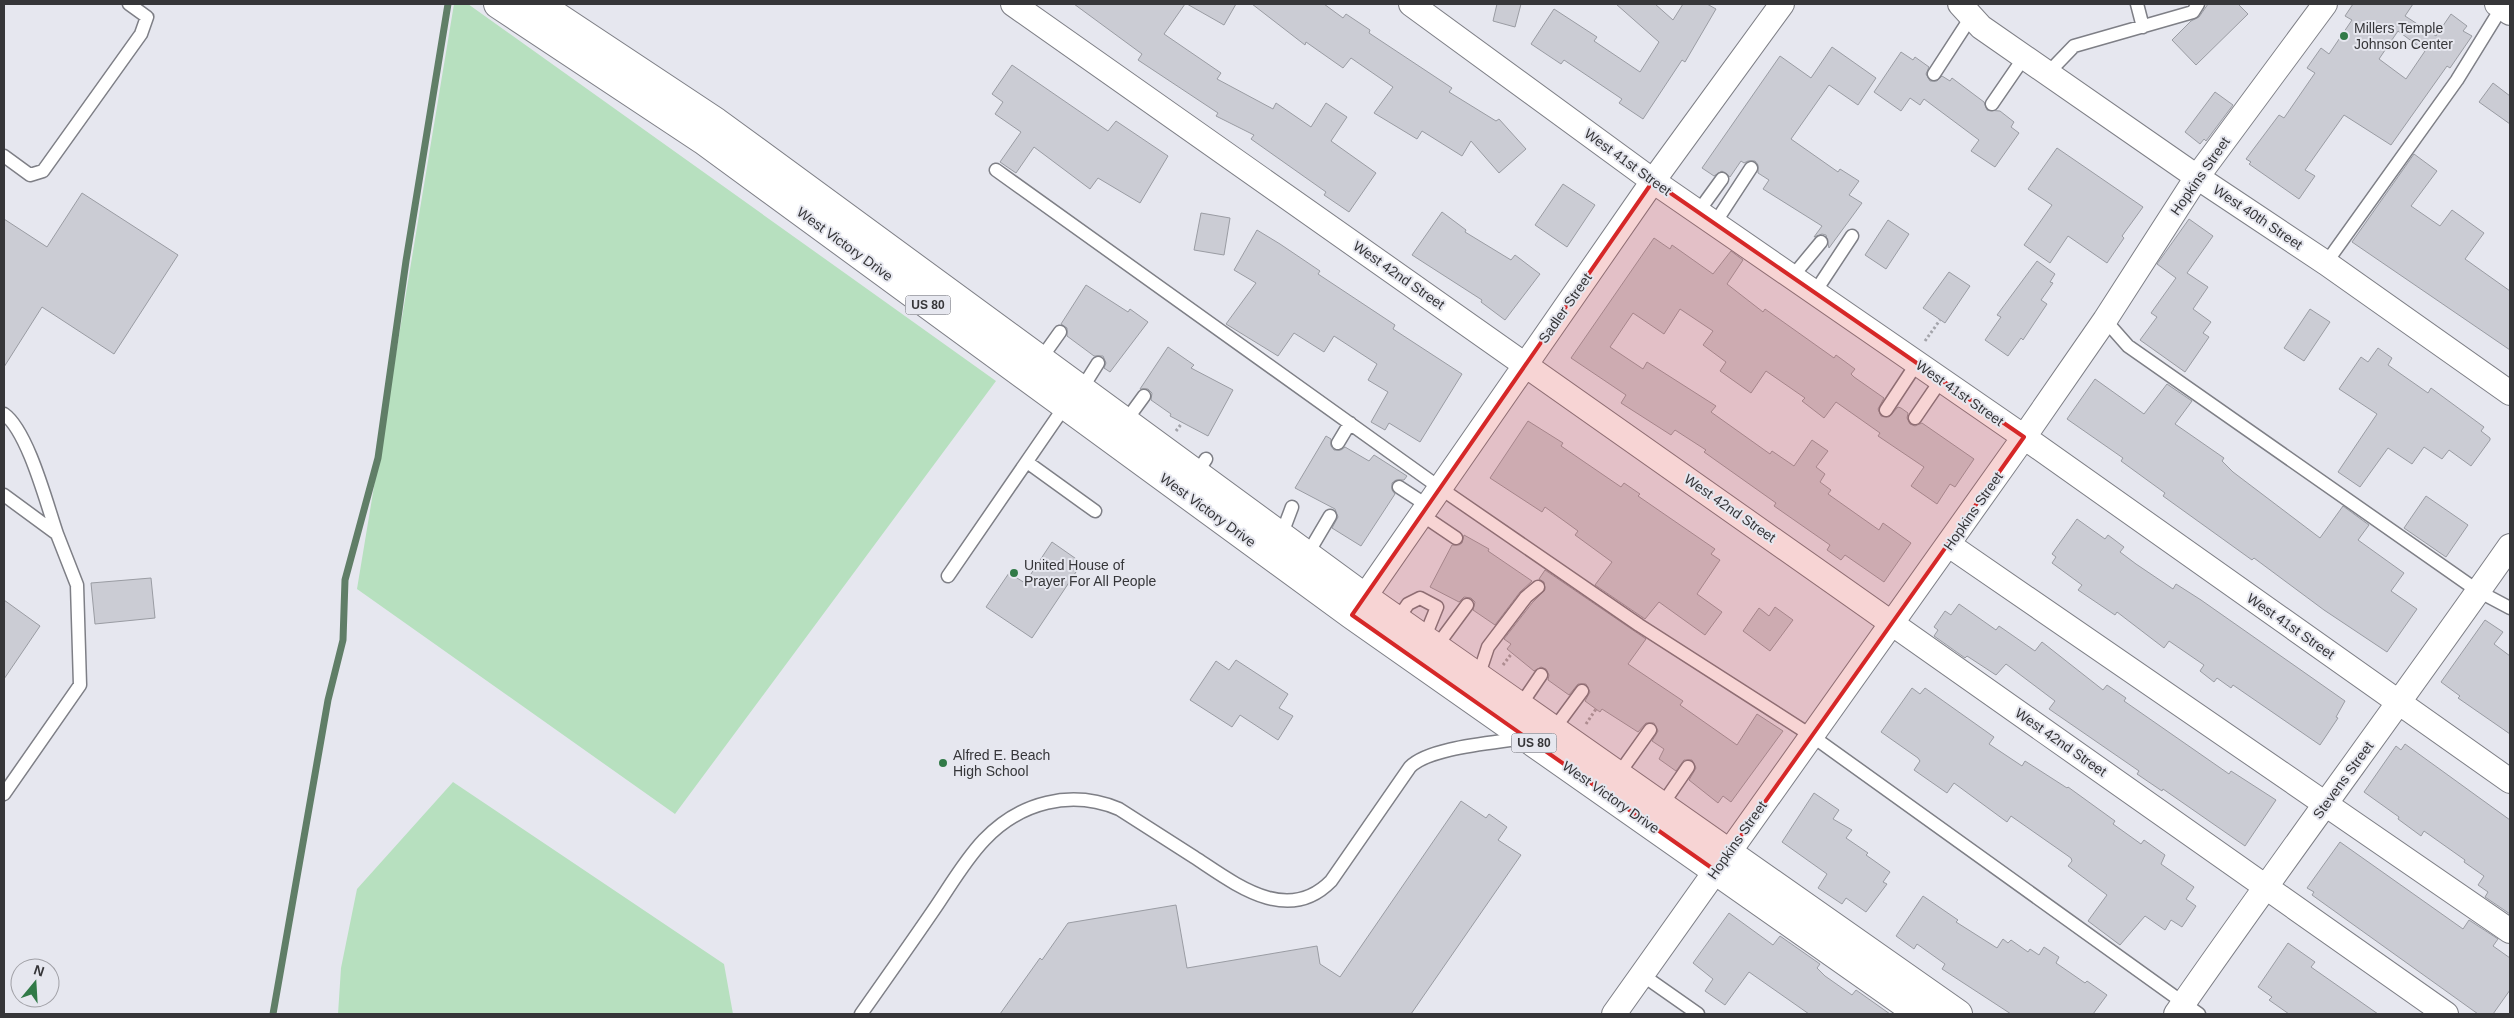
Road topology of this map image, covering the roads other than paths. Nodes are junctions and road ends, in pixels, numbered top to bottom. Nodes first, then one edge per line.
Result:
1 (129, 4) edge
2 (498, 4) edge
3 (538, 4) edge
4 (1013, 4) edge
5 (1411, 4) edge
6 (1782, 4) edge
7 (2136, 4) edge
8 (2198, 4) edge
9 (2325, 4) edge
10 (2503, 8) edge
11 (1966, 10) edge
12 (2143, 27) junction
13 (2025, 56) junction
14 (2049, 72) junction
15 (1934, 74) dead end
16 (1992, 104) dead end
17 (4, 156) edge
18 (1751, 168) dead end
19 (996, 170) dead end
20 (2197, 177) junction
21 (1722, 179) dead end
22 (1654, 181) junction
23 (1706, 218) junction
24 (1852, 236) dead end
25 (1821, 242) dead end
26 (2326, 263) junction
27 (1792, 277) junction
28 (1814, 292) junction
29 (2106, 320) junction
30 (1060, 332) dead end
31 (1040, 360) junction
32 (1098, 363) dead end
33 (1917, 363) junction
34 (1526, 364) junction
35 (1941, 380) junction
36 (2510, 393) edge
37 (1144, 396) dead end
38 (1073, 398) junction
39 (1886, 410) dead end
40 (4, 414) edge
41 (1915, 418) dead end
42 (1125, 422) junction
43 (1350, 423) junction
44 (2024, 438) junction
45 (1338, 443) dead end
46 (1027, 462) junction
47 (1399, 488) dead end
48 (4, 495) edge
49 (1430, 503) junction
50 (1292, 508) dead end
51 (1094, 511) dead end
52 (1330, 516) dead end
53 (57, 534) junction
54 (1281, 536) junction
55 (1456, 538) dead end
56 (1949, 544) junction
57 (2510, 546) edge
58 (1307, 555) junction
59 (948, 576) dead end
60 (1538, 587) dead end
61 (2478, 591) junction
62 (1467, 605) dead end
63 (1358, 606) junction
64 (2510, 608) edge
65 (1894, 624) junction
66 (1430, 643) junction
67 (1490, 672) junction
68 (1541, 675) dead end
69 (1582, 691) dead end
70 (2400, 703) junction
71 (1520, 706) junction
72 (1554, 730) junction
73 (1650, 730) dead end
74 (1812, 736) junction
75 (1526, 738) junction
76 (1688, 767) dead end
77 (1618, 775) junction
78 (2510, 781) edge
79 (4, 794) edge
80 (2326, 803) junction
81 (1662, 806) junction
82 (1722, 861) junction
83 (2265, 886) junction
84 (2510, 931) edge
85 (1641, 974) junction
86 (2186, 1011) edge
87 (861, 1014) edge
88 (1614, 1014) edge
89 (1698, 1014) edge
90 (1920, 1014) edge
91 (1958, 1014) edge
92 (2446, 1014) edge

1 - 17 lane
2 - 38 main road, West Victory Drive / US 80
3 - 31 main road, West Victory Drive / US 80
4 - 34 street, West 42nd Street
5 - 22 street, West 41st Street
6 - 22 street, Sadler Street
7 - 12 lane
8 - 12 lane
9 - 20 street, Hopkins Street
10 - 26 lane
11 - 13 street, West 40th Street
11 - 15 lane
12 - 14 lane
13 - 14 street, West 40th Street
13 - 16 lane
14 - 20 street, West 40th Street
18 - 23 lane
19 - 43 lane
20 - 26 street, West 40th Street
20 - 29 street, Hopkins Street
21 - 23 lane
22 - 23 street, West 41st Street
22 - 34 street, Sadler Street
23 - 27 street, West 41st Street
24 - 28 lane
25 - 27 lane
26 - 36 street, West 40th Street
27 - 28 street, West 41st Street
28 - 33 street, West 41st Street
29 - 44 street, Hopkins Street
29 - 61 lane
30 - 31 lane
31 - 38 main road, West Victory Drive / US 80
32 - 38 lane
33 - 35 street, West 41st Street
33 - 39 lane
34 - 49 street, Sadler Street
34 - 65 street, West 42nd Street
35 - 41 lane
35 - 44 street, West 41st Street
37 - 42 lane
38 - 42 main road, West Victory Drive / US 80
38 - 46 lane
38 - 63 main road, West Victory Drive / US 80
40 - 53 lane
42 - 54 main road, West Victory Drive / US 80
43 - 45 lane
43 - 49 lane
44 - 56 street, Hopkins Street
44 - 70 street, West 41st Street
46 - 51 lane
46 - 59 lane
47 - 49 lane
48 - 53 lane
49 - 55 lane
49 - 63 street, Sadler Street
49 - 74 lane
50 - 54 lane
52 - 58 lane
53 - 79 lane
54 - 58 main road, West Victory Drive / US 80
56 - 65 street, Hopkins Street
56 - 80 street
57 - 61 street, Stevens Street
58 - 63 main road, West Victory Drive / US 80
60 - 67 lane
61 - 64 lane
61 - 70 street, Stevens Street
62 - 66 lane
63 - 66 main road, West Victory Drive / US 80
63 - 75 main road, West Victory Drive / US 80
65 - 74 street, Hopkins Street
65 - 83 street, West 42nd Street
66 - 67 main road, West Victory Drive / US 80
67 - 71 main road, West Victory Drive / US 80
68 - 71 lane
69 - 72 lane
70 - 78 street, West 41st Street
70 - 80 street, Stevens Street
71 - 72 main road, West Victory Drive / US 80
72 - 77 main road, West Victory Drive / US 80
73 - 77 lane
74 - 82 street, Hopkins Street
74 - 86 lane
75 - 82 main road, West Victory Drive / US 80
75 - 87 lane
76 - 81 lane
77 - 81 main road, West Victory Drive / US 80
80 - 83 street, Stevens Street
80 - 84 street
81 - 82 main road, West Victory Drive / US 80
82 - 85 street, Hopkins Street
82 - 90 main road, West Victory Drive / US 80
82 - 91 main road, West Victory Drive / US 80
83 - 86 street, Stevens Street
83 - 92 street, West 42nd Street
85 - 88 street, Hopkins Street
85 - 89 lane

